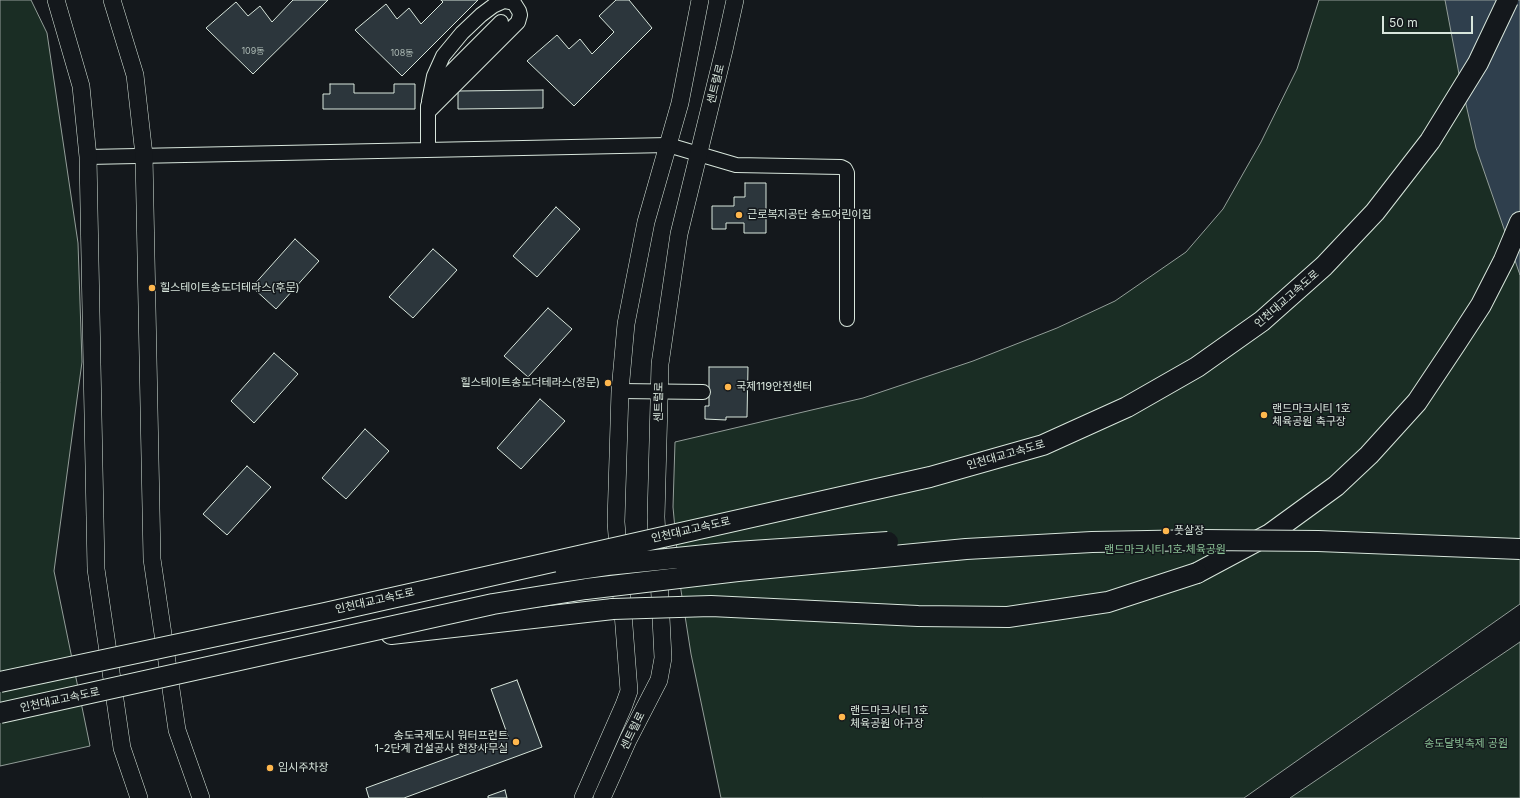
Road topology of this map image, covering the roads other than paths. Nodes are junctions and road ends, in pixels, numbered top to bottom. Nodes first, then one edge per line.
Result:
1 (56, 0) edge
2 (112, 0) edge
3 (700, 0) edge
4 (735, 0) edge
5 (1508, 0) edge
6 (501, 22) dead end
7 (428, 106) junction
8 (668, 145) junction
9 (428, 150) junction
10 (699, 154) junction
11 (144, 155) junction
12 (88, 157) junction
13 (1520, 222) edge
14 (847, 319) dead end
15 (620, 391) junction
16 (659, 392) junction
17 (703, 392) dead end
18 (1520, 538) edge
19 (1520, 549) edge
20 (325, 613) junction
21 (331, 641) junction
22 (0, 682) edge
23 (0, 713) edge
24 (139, 798) edge
25 (201, 798) edge
26 (583, 798) edge
27 (602, 798) edge

1 - 12 main road
2 - 11 main road
3 - 8 main road, 센트럴로
4 - 10 main road, 센트럴로
5 - 20 highway, 인천대교고속도로, bridge
6 - 7 street
7 - 7 street
7 - 9 street
8 - 9 street
8 - 10 street
8 - 15 main road, 센트럴로
9 - 11 street
10 - 14 street
10 - 16 main road, 센트럴로
11 - 12 street
11 - 25 main road
12 - 24 main road
13 - 21 highway, 인천대교고속도로, bridge
15 - 16 street
15 - 26 main road, 센트럴로
16 - 17 street
16 - 27 main road, 센트럴로
18 - 20 highway, 인천대교고속도로, bridge
19 - 21 highway, 인천대교고속도로, bridge
20 - 22 highway, 인천대교고속도로, bridge
21 - 23 highway, 인천대교고속도로, bridge

